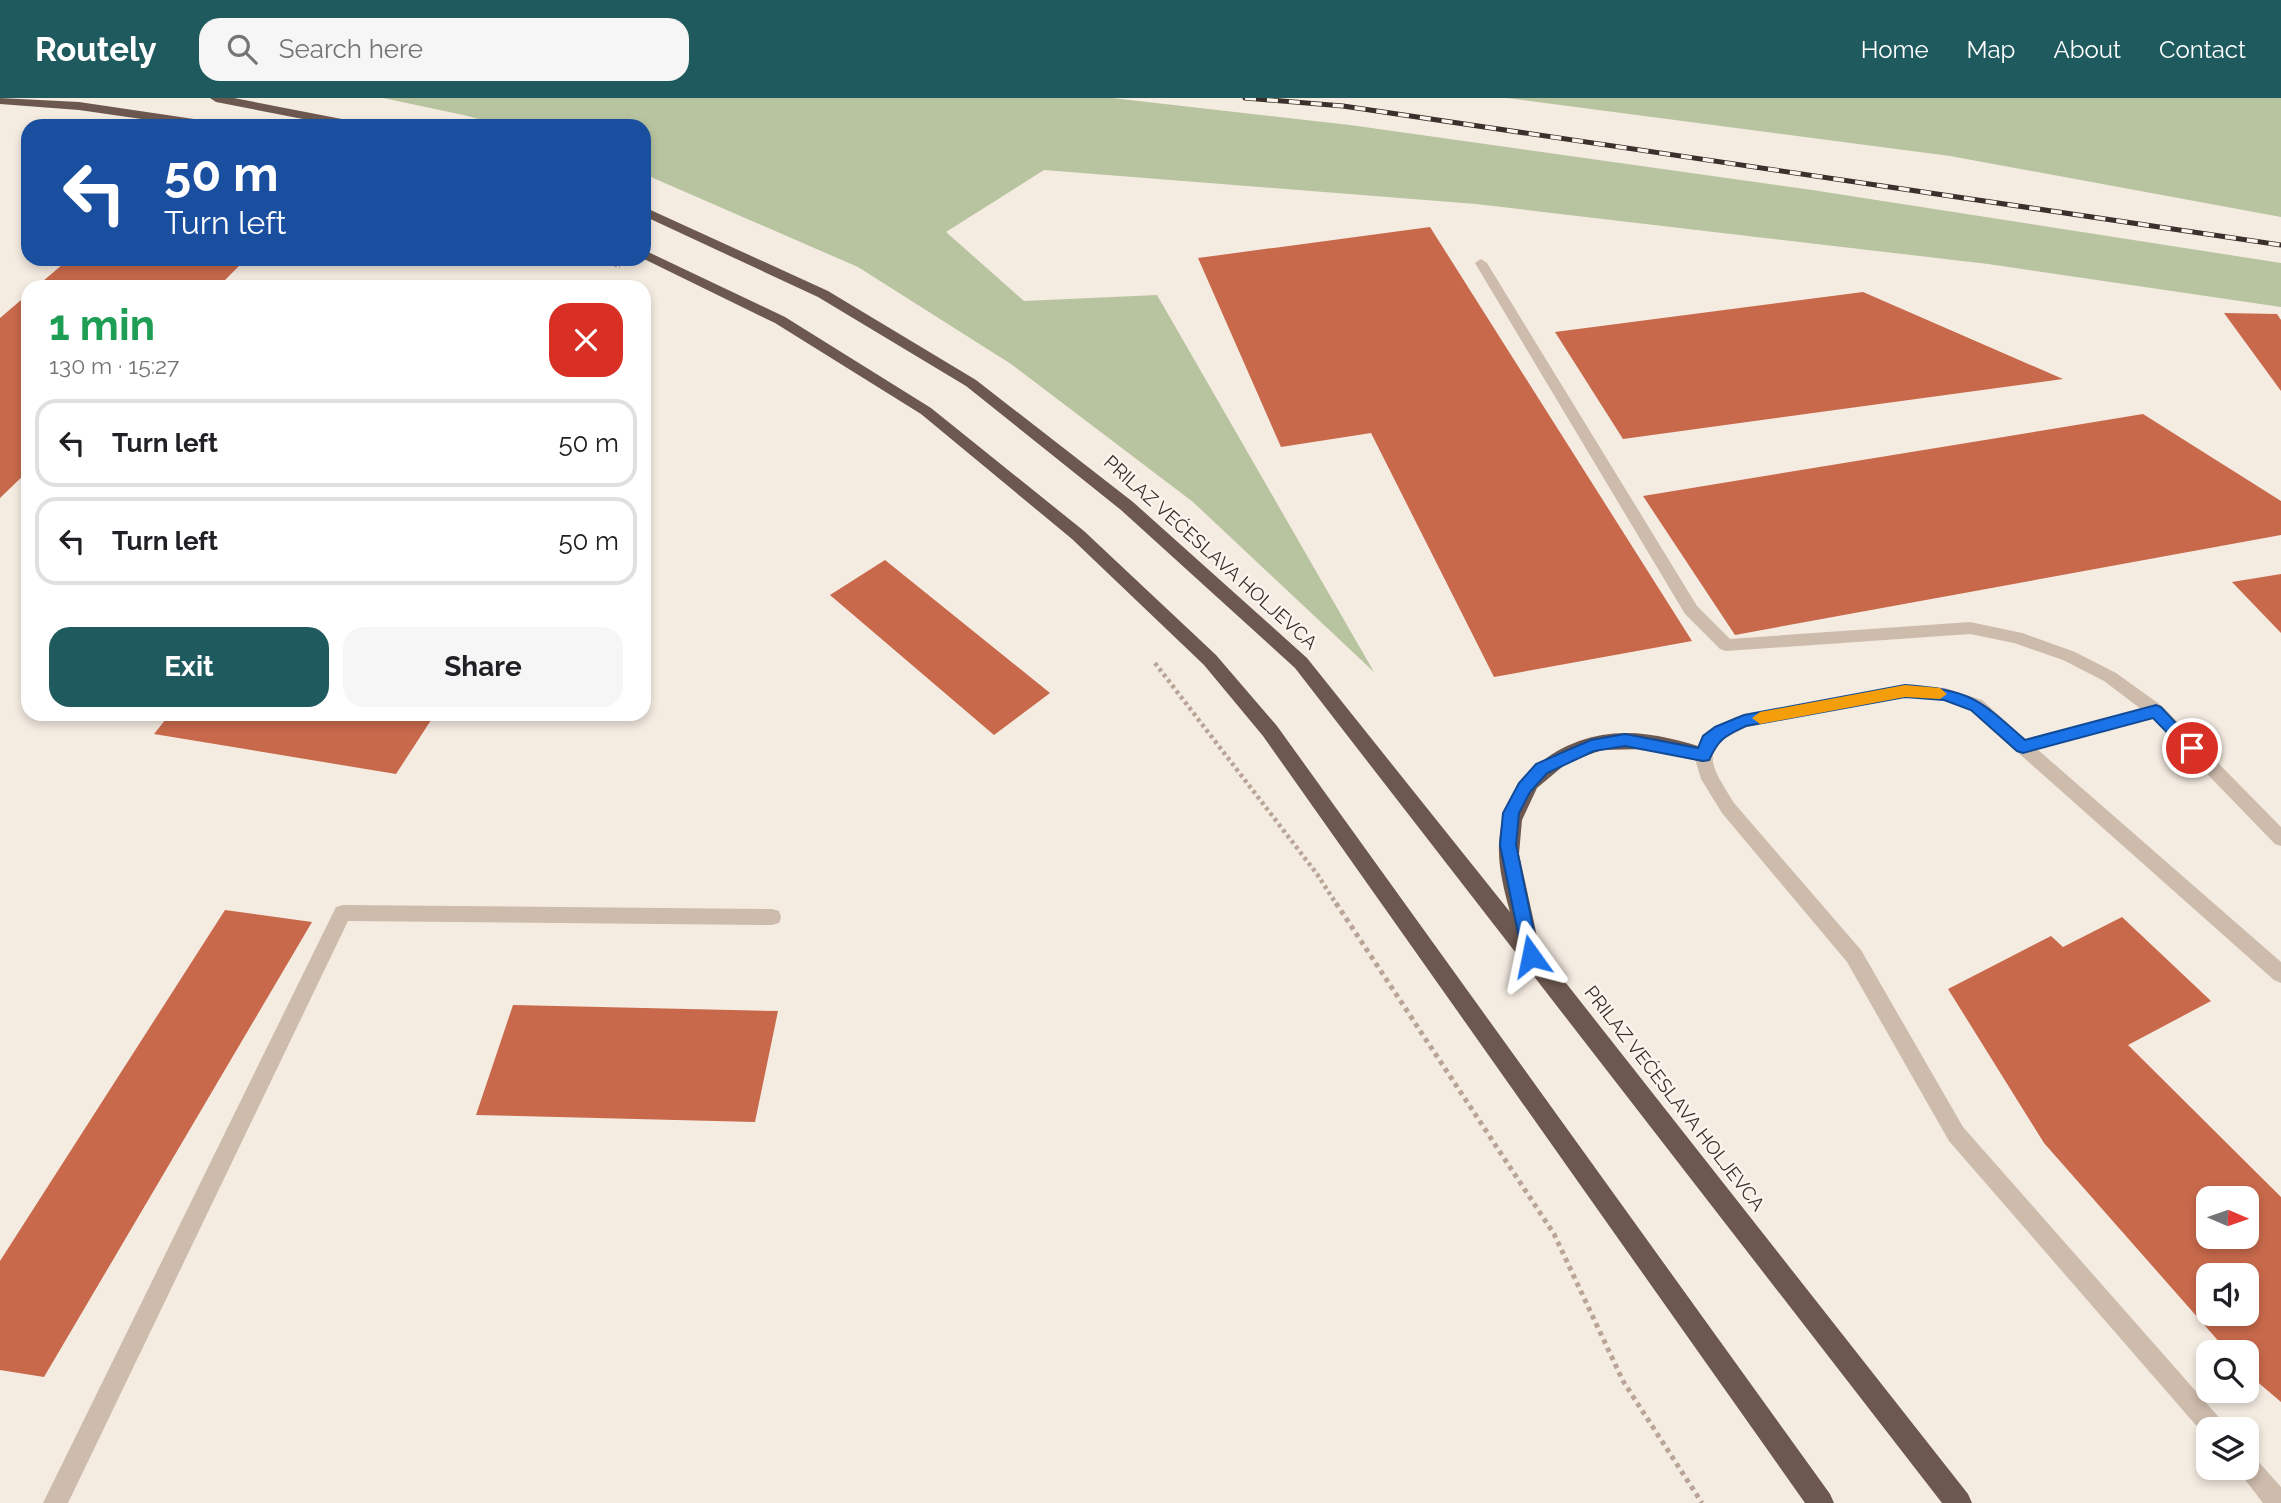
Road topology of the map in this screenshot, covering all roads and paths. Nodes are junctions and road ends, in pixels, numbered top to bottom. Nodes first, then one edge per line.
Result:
1 (216, 98) edge
2 (0, 100) edge
3 (167, 119) edge
4 (322, 119) edge
5 (651, 214) edge
6 (651, 257) edge
7 (1481, 263) dead end
8 (617, 266) edge
9 (626, 270) dead end
10 (1154, 662) dead end
11 (2156, 711) junction
12 (2023, 746) junction
13 (1703, 755) junction
14 (2281, 839) edge
15 (772, 917) dead end
16 (1531, 956) junction
17 (2281, 974) edge
18 (2204, 1417) edge
19 (2259, 1480) edge
20 (55, 1503) edge
21 (1702, 1503) edge
22 (1821, 1503) edge
23 (1959, 1503) edge
24 (2279, 1503) edge

1 - 4 highway
2 - 3 highway
5 - 16 highway, PRILAZ VEĆESLAVA HOLJEVCA
6 - 22 highway
7 - 11 lane
8 - 9 path
10 - 21 path
11 - 12 lane
11 - 14 lane
12 - 13 lane
12 - 17 lane
13 - 16 highway
13 - 18 lane
15 - 20 lane
16 - 23 highway, PRILAZ VEĆESLAVA HOLJEVCA
19 - 24 lane

